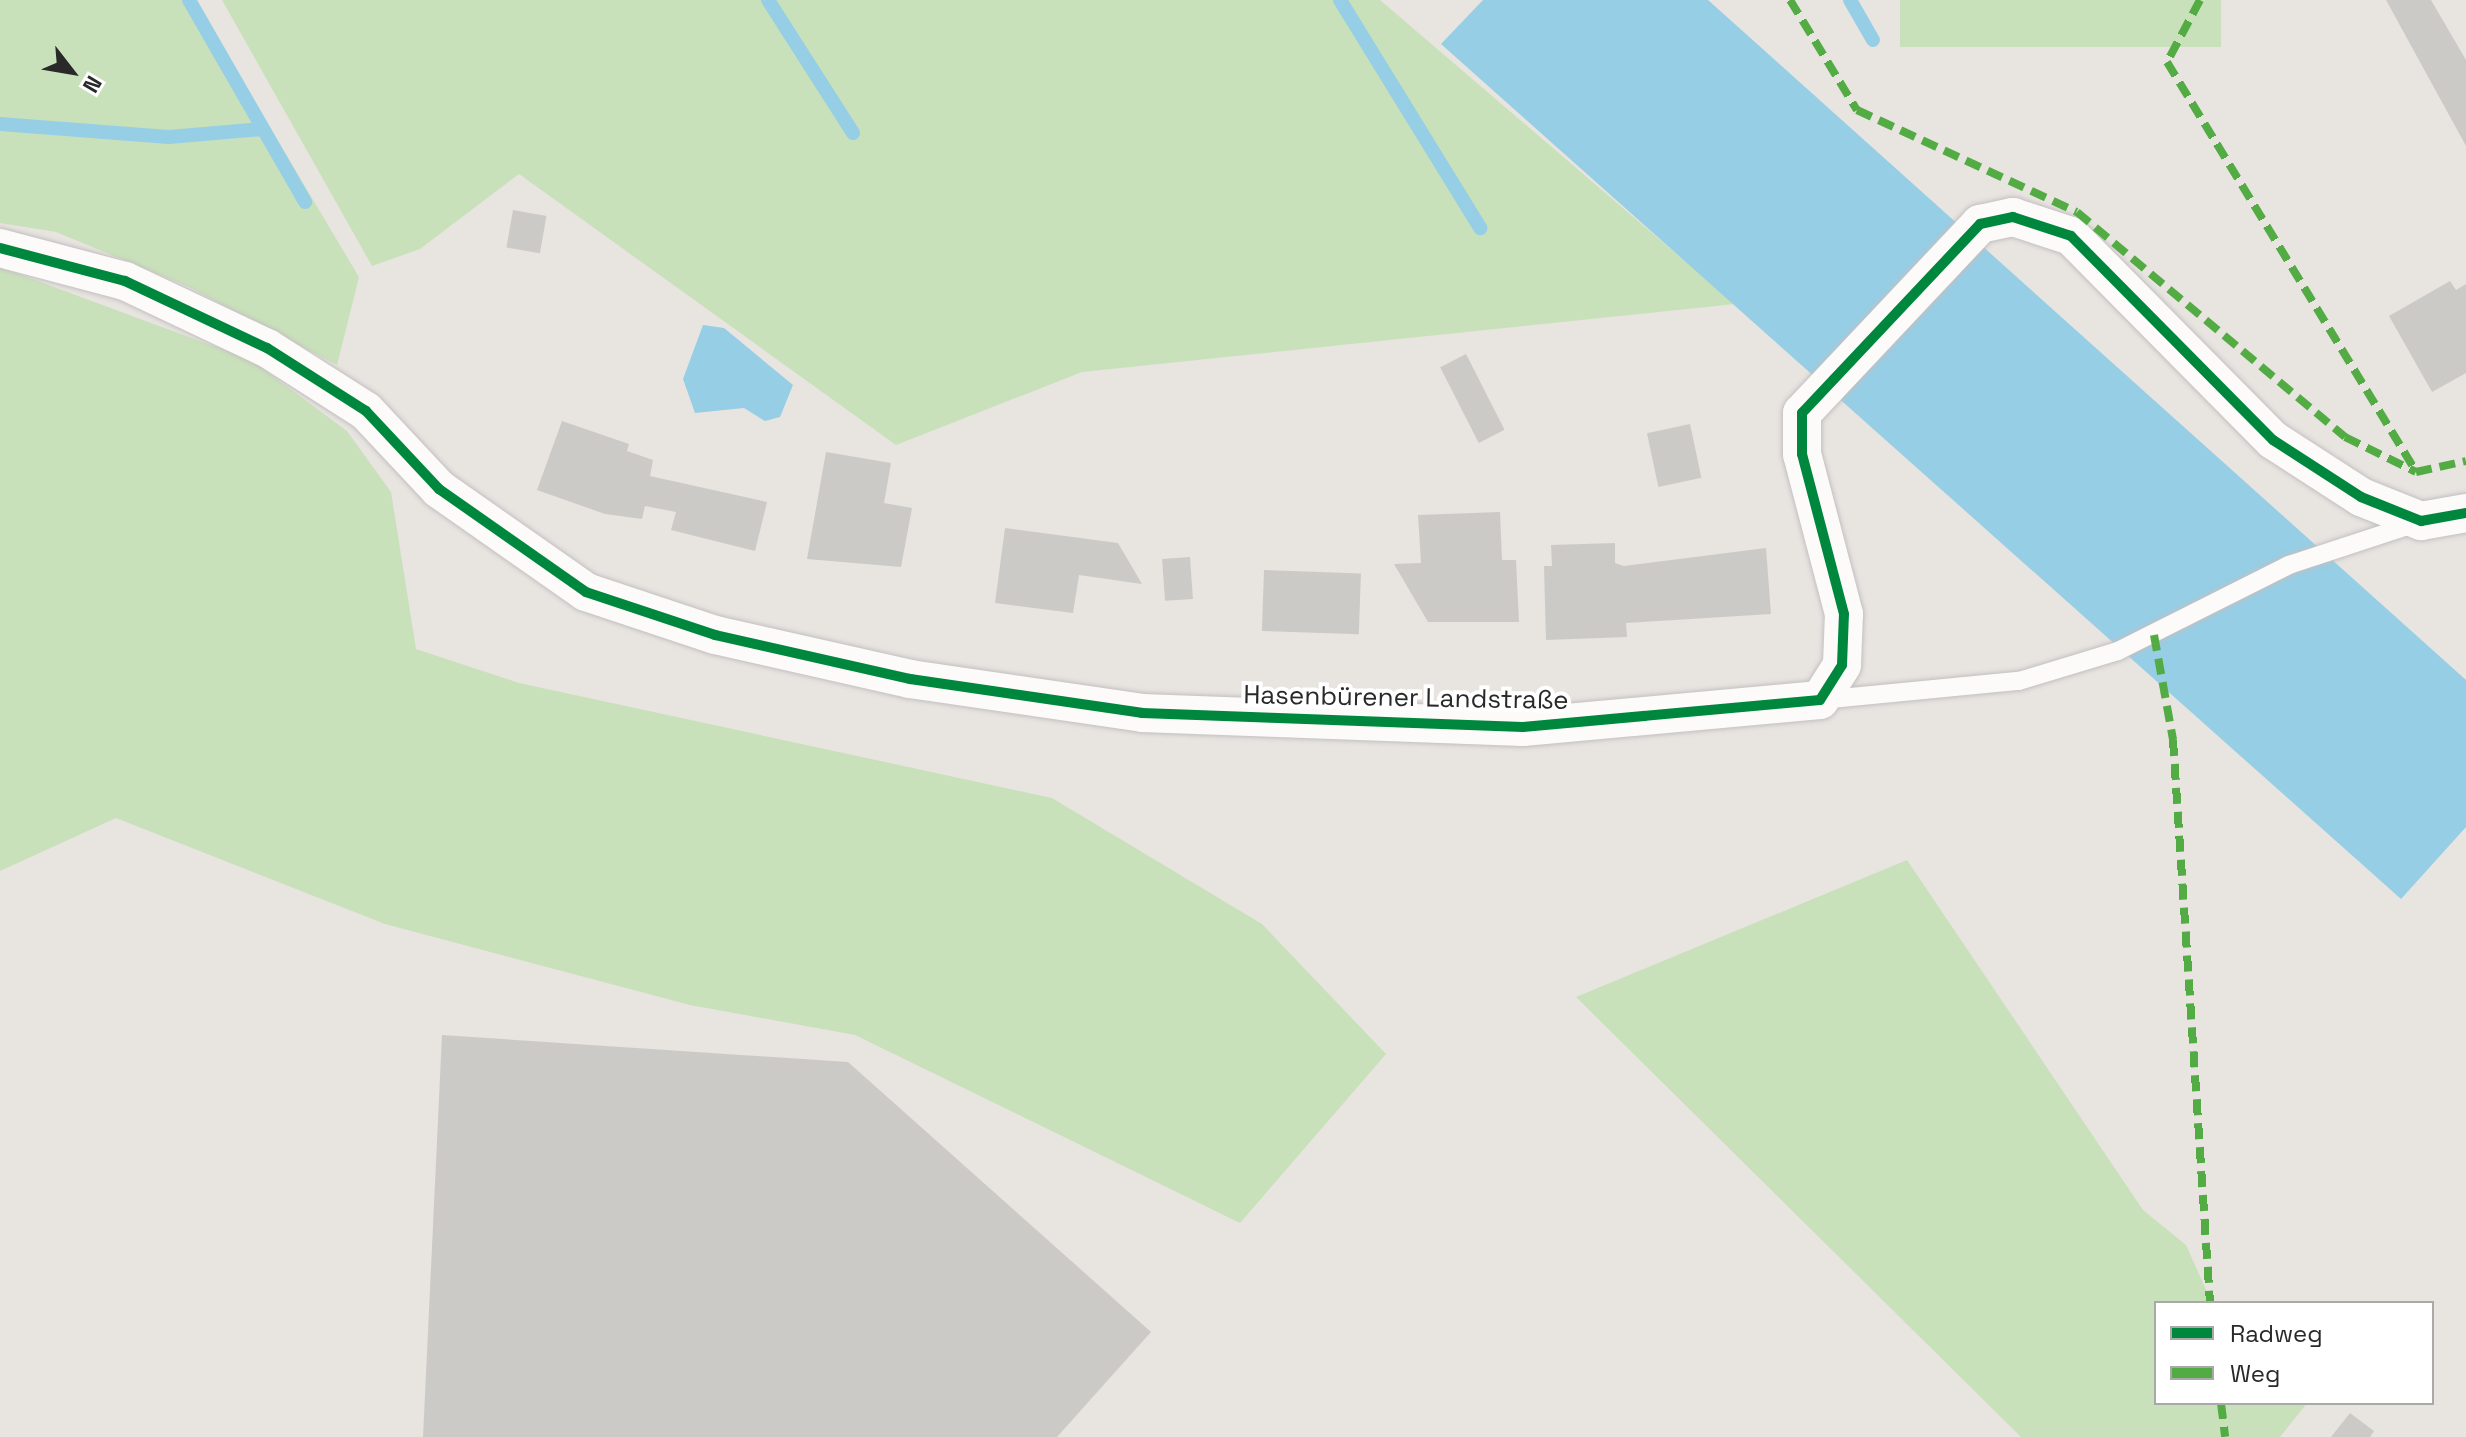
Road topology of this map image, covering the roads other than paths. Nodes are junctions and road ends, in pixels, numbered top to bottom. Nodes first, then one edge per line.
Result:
1 (0, 248) edge
2 (2466, 513) edge
3 (2421, 521) junction
4 (1820, 700) junction

1 - 4 street, Hasenbürener Landstraße
2 - 3 street
3 - 4 lane
3 - 4 street

